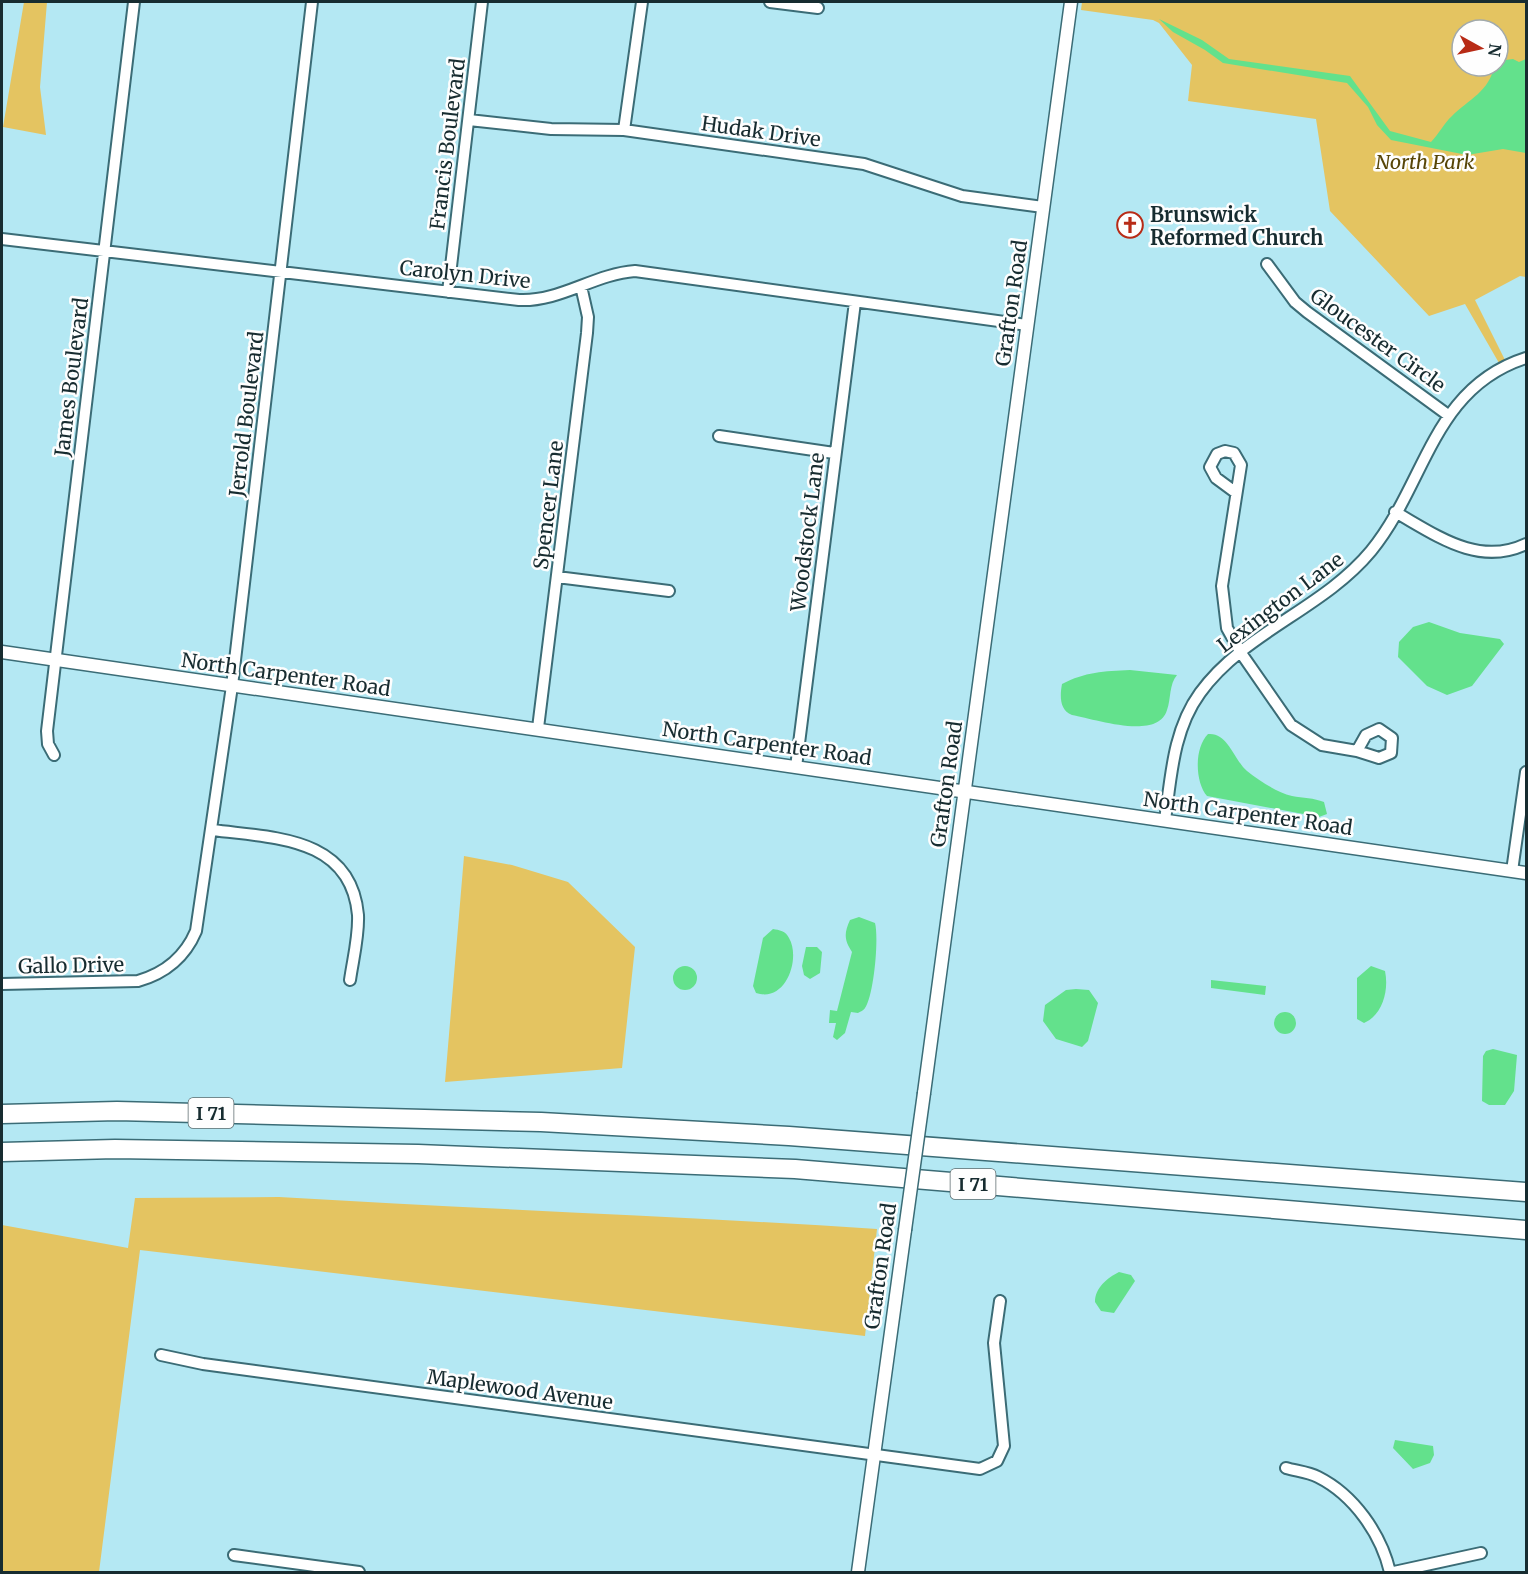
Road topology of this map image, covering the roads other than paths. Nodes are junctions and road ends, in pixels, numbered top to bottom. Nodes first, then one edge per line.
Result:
1 (134, 2) edge
2 (312, 2) edge
3 (483, 2) edge
4 (642, 2) edge
5 (770, 2) edge
6 (1071, 2) edge
7 (818, 8) dead end
8 (469, 120) junction
9 (624, 130) junction
10 (1043, 207) junction
11 (2, 239) edge
12 (104, 250) junction
13 (1267, 264) dead end
14 (280, 271) junction
15 (581, 286) junction
16 (448, 292) junction
17 (855, 302) junction
18 (1027, 325) junction
19 (1527, 358) edge
20 (1448, 415) junction
21 (718, 436) dead end
22 (834, 453) junction
23 (1235, 492) dead end
24 (1395, 512) junction
25 (1527, 544) edge
26 (557, 577) junction
27 (669, 591) dead end
28 (2, 652) edge
29 (1241, 653) junction
30 (56, 660) junction
31 (232, 686) junction
32 (538, 728) junction
33 (1357, 751) dead end
34 (54, 754) dead end
35 (796, 767) junction
36 (1527, 772) edge
37 (965, 791) junction
38 (1165, 820) junction
39 (213, 830) junction
40 (1512, 871) junction
41 (1527, 873) edge
42 (350, 980) dead end
43 (2, 984) edge
44 (2, 1114) edge
45 (2, 1152) edge
46 (1527, 1192) edge
47 (1527, 1230) edge
48 (1000, 1301) dead end
49 (161, 1355) dead end
50 (874, 1455) junction
51 (1286, 1468) dead end
52 (1481, 1553) dead end
53 (234, 1555) dead end
54 (359, 1572) edge
55 (858, 1572) edge
56 (1392, 1572) edge

1 - 12 street, James Boulevard
2 - 14 street, Jerrold Boulevard
3 - 8 street, Francis Boulevard
4 - 9 street
5 - 7 street
6 - 10 street, Grafton Road
8 - 9 street, Hudak Drive
8 - 16 street, Francis Boulevard
9 - 10 street, Hudak Drive
10 - 18 street, Grafton Road
11 - 12 street, Carolyn Drive
12 - 14 street, Carolyn Drive
12 - 30 street, James Boulevard
13 - 20 street, Gloucester Circle
14 - 16 street, Carolyn Drive
14 - 31 street, Jerrold Boulevard
15 - 16 street, Carolyn Drive
15 - 17 street, Carolyn Drive
15 - 26 street, Spencer Lane
17 - 18 street, Carolyn Drive
17 - 22 street, Woodstock Lane
18 - 37 street, Grafton Road
19 - 20 street, Lexington Lane
20 - 24 street, Lexington Lane
21 - 22 street
22 - 35 street, Woodstock Lane
23 - 29 street
24 - 25 street
24 - 29 street, Lexington Lane
26 - 27 street
26 - 32 street, Spencer Lane
28 - 30 street, North Carpenter Road
29 - 33 street
29 - 38 street, Lexington Lane
30 - 31 street, North Carpenter Road
30 - 34 street, James Boulevard
31 - 32 street, North Carpenter Road
31 - 39 street, Jerrold Boulevard
32 - 35 street, North Carpenter Road
35 - 37 street, North Carpenter Road
36 - 40 street
37 - 38 street, North Carpenter Road
37 - 50 street, Grafton Road, bridge
38 - 40 street, North Carpenter Road
39 - 42 street
39 - 43 street, Gallo Drive
40 - 41 street, North Carpenter Road
44 - 46 highway, I 71
45 - 47 highway, I 71
48 - 50 street, Maplewood Avenue
49 - 50 street, Maplewood Avenue
50 - 55 street, Grafton Road
51 - 56 street
52 - 56 street
53 - 54 street

